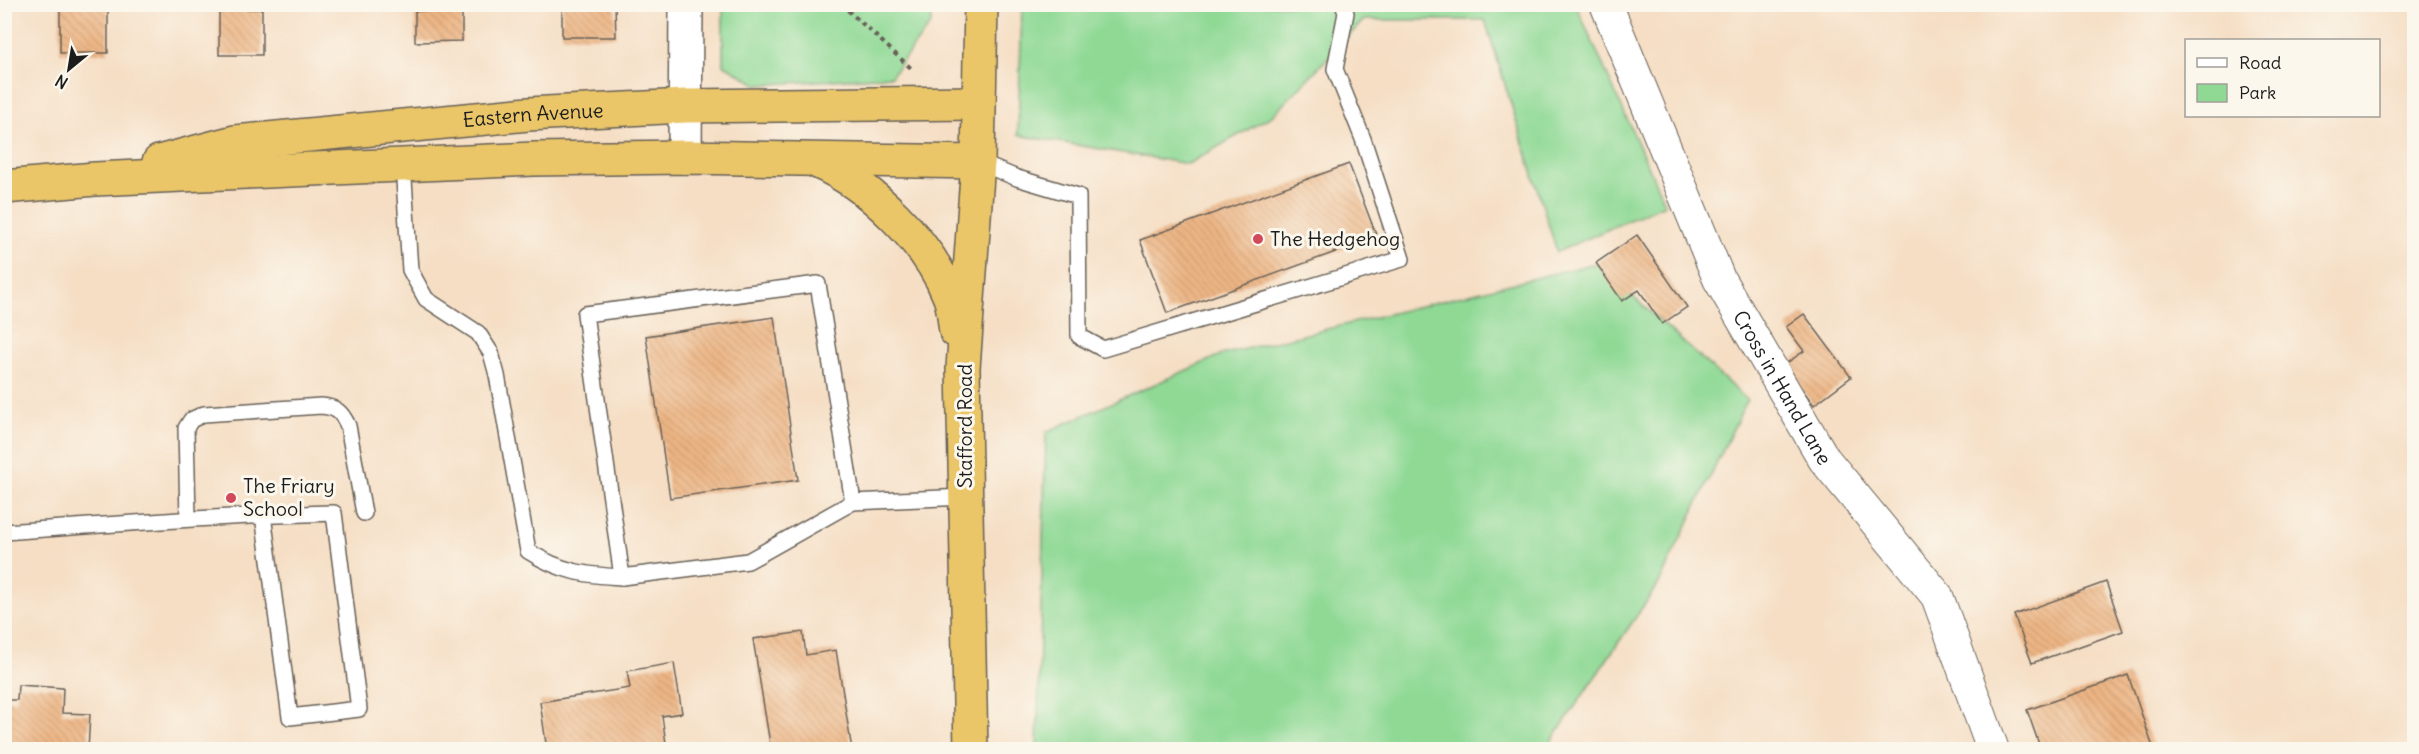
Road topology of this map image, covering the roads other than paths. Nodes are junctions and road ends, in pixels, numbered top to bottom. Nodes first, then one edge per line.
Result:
1 (686, 4) edge
2 (981, 4) edge
3 (1344, 4) edge
4 (1606, 4) edge
5 (978, 103) junction
6 (685, 106) junction
7 (685, 157) junction
8 (812, 159) junction
9 (978, 162) junction
10 (403, 165) junction
11 (95, 179) junction
12 (4, 187) edge
13 (963, 369) junction
14 (965, 496) junction
15 (853, 502) junction
16 (364, 513) dead end
17 (263, 515) junction
18 (188, 518) junction
19 (4, 532) edge
20 (622, 577) junction
21 (971, 750) edge
22 (1993, 750) edge

1 - 6 street
2 - 5 highway, Stafford Road
3 - 9 lane
4 - 22 street, Cross in Hand Lane
5 - 6 highway, Eastern Avenue
5 - 9 highway, Stafford Road
6 - 7 street
6 - 11 highway, Eastern Avenue
7 - 8 highway, Eastern Avenue
7 - 10 highway, Eastern Avenue
8 - 9 highway, Eastern Avenue
8 - 13 highway
9 - 13 highway, Stafford Road
10 - 11 highway, Eastern Avenue
10 - 20 lane
11 - 12 highway, Eastern Avenue
13 - 14 highway, Stafford Road
14 - 15 lane
14 - 21 highway, Stafford Road
15 - 20 lane
15 - 20 lane
16 - 18 lane
17 - 17 lane
17 - 18 lane
18 - 19 lane

